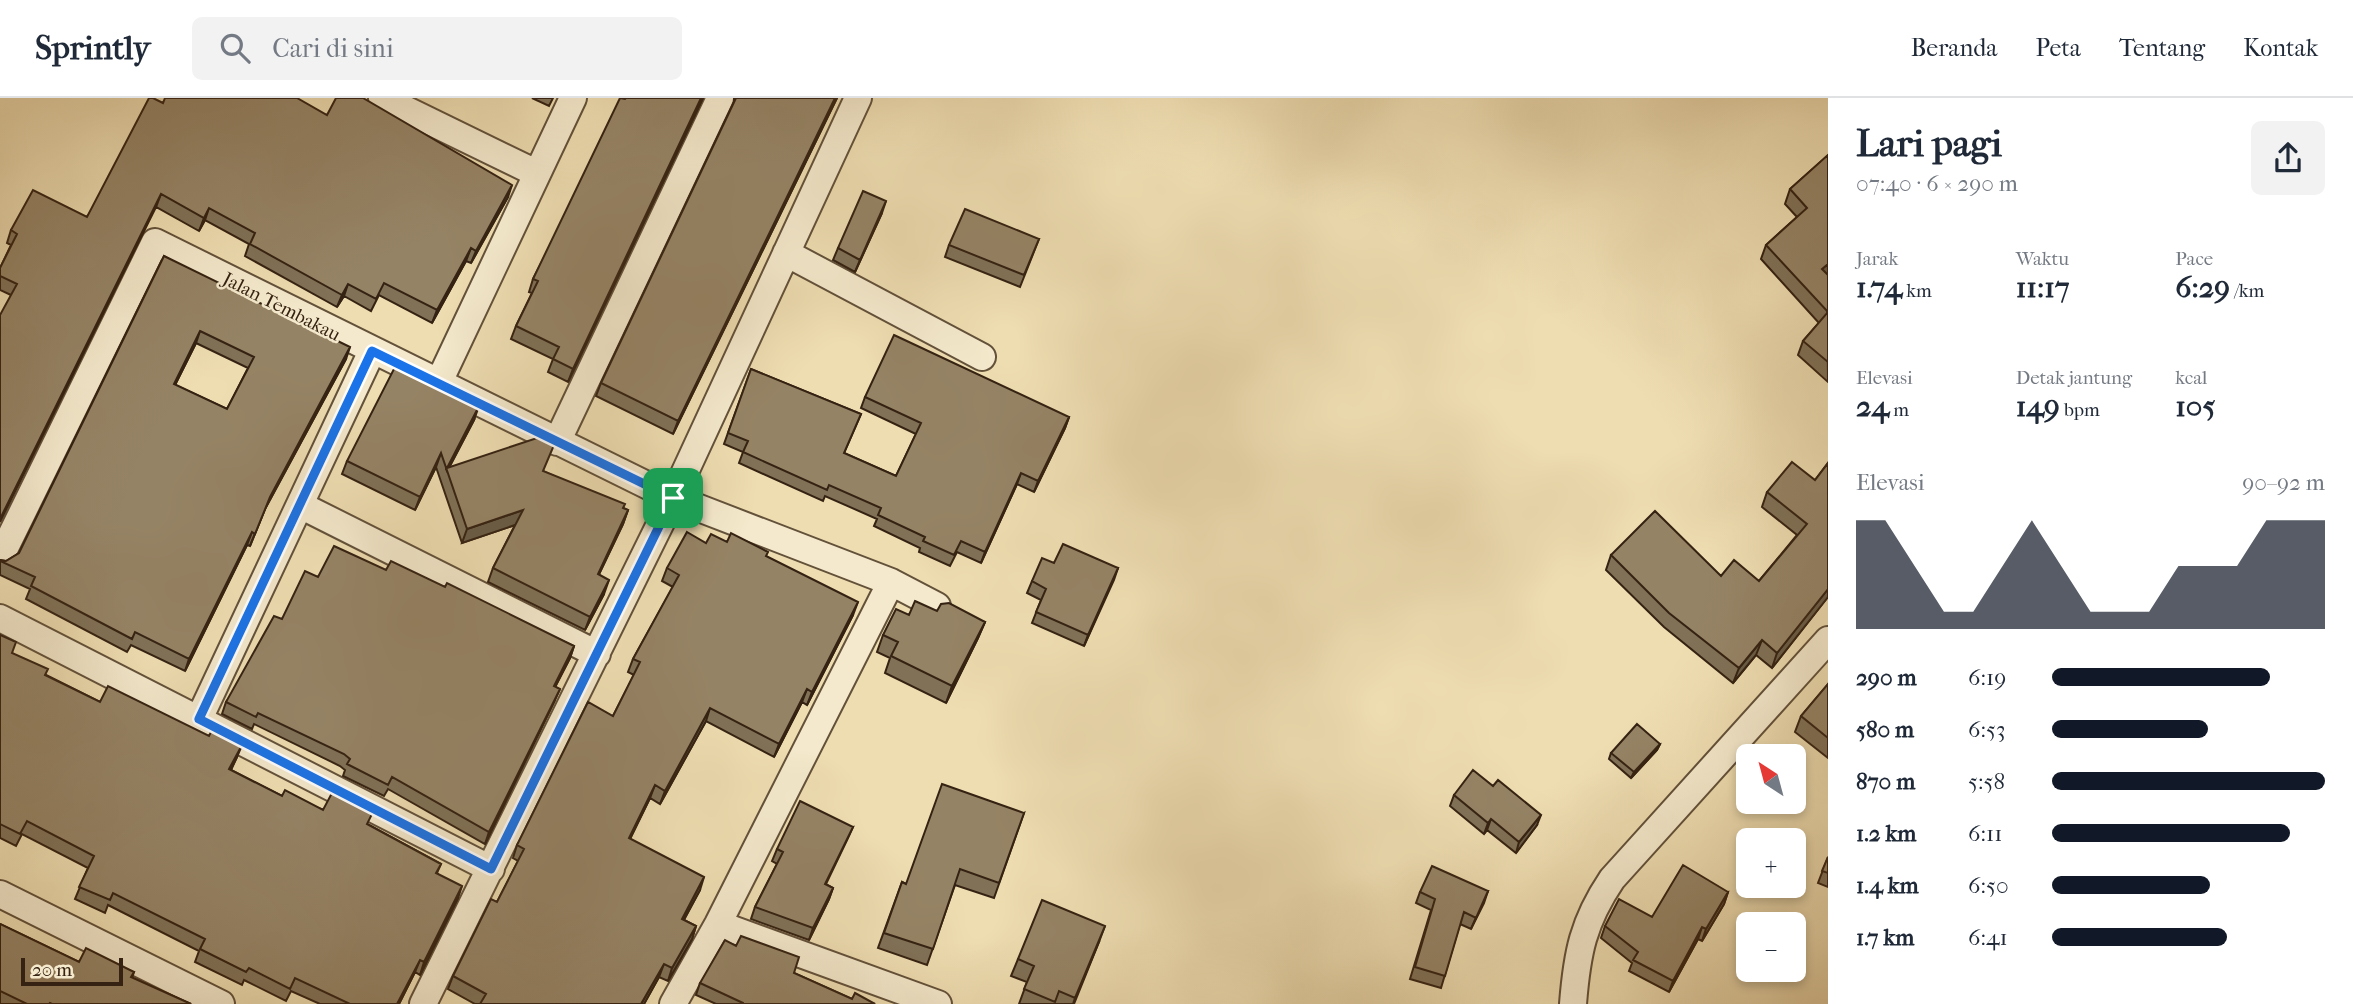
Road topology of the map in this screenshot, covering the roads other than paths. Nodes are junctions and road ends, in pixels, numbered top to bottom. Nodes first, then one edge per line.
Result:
1 (382, 98) edge
2 (573, 98) edge
3 (720, 98) edge
4 (858, 98) edge
5 (536, 173) junction
6 (786, 253) junction
7 (372, 351) junction
8 (982, 357) dead end
9 (438, 384) junction
10 (557, 442) junction
11 (673, 498) junction
12 (300, 505) junction
13 (0, 558) edge
14 (891, 582) junction
15 (937, 606) edge
16 (0, 618) edge
17 (1828, 640) edge
18 (597, 654) junction
19 (199, 719) junction
20 (491, 869) junction
21 (0, 894) edge
22 (718, 924) junction
23 (221, 1004) edge
24 (424, 1004) edge
25 (673, 1004) edge
26 (938, 1004) edge
27 (1573, 1004) edge

1 - 5 street
2 - 5 street
3 - 10 street
4 - 6 street
5 - 9 street
6 - 8 street
6 - 11 street
7 - 9 street, Jalan Tembakau
7 - 12 street
7 - 13 street, Jalan Tembakau
9 - 10 street, Jalan Tembakau
10 - 11 street, Jalan Tembakau
11 - 14 street, Jalan Tembakau
11 - 18 street
12 - 18 street
12 - 19 street
14 - 15 street, Jalan Tembakau
14 - 22 street
16 - 19 street
17 - 27 street
18 - 20 street
19 - 20 street
20 - 24 street
21 - 23 street
22 - 25 street
22 - 26 street

